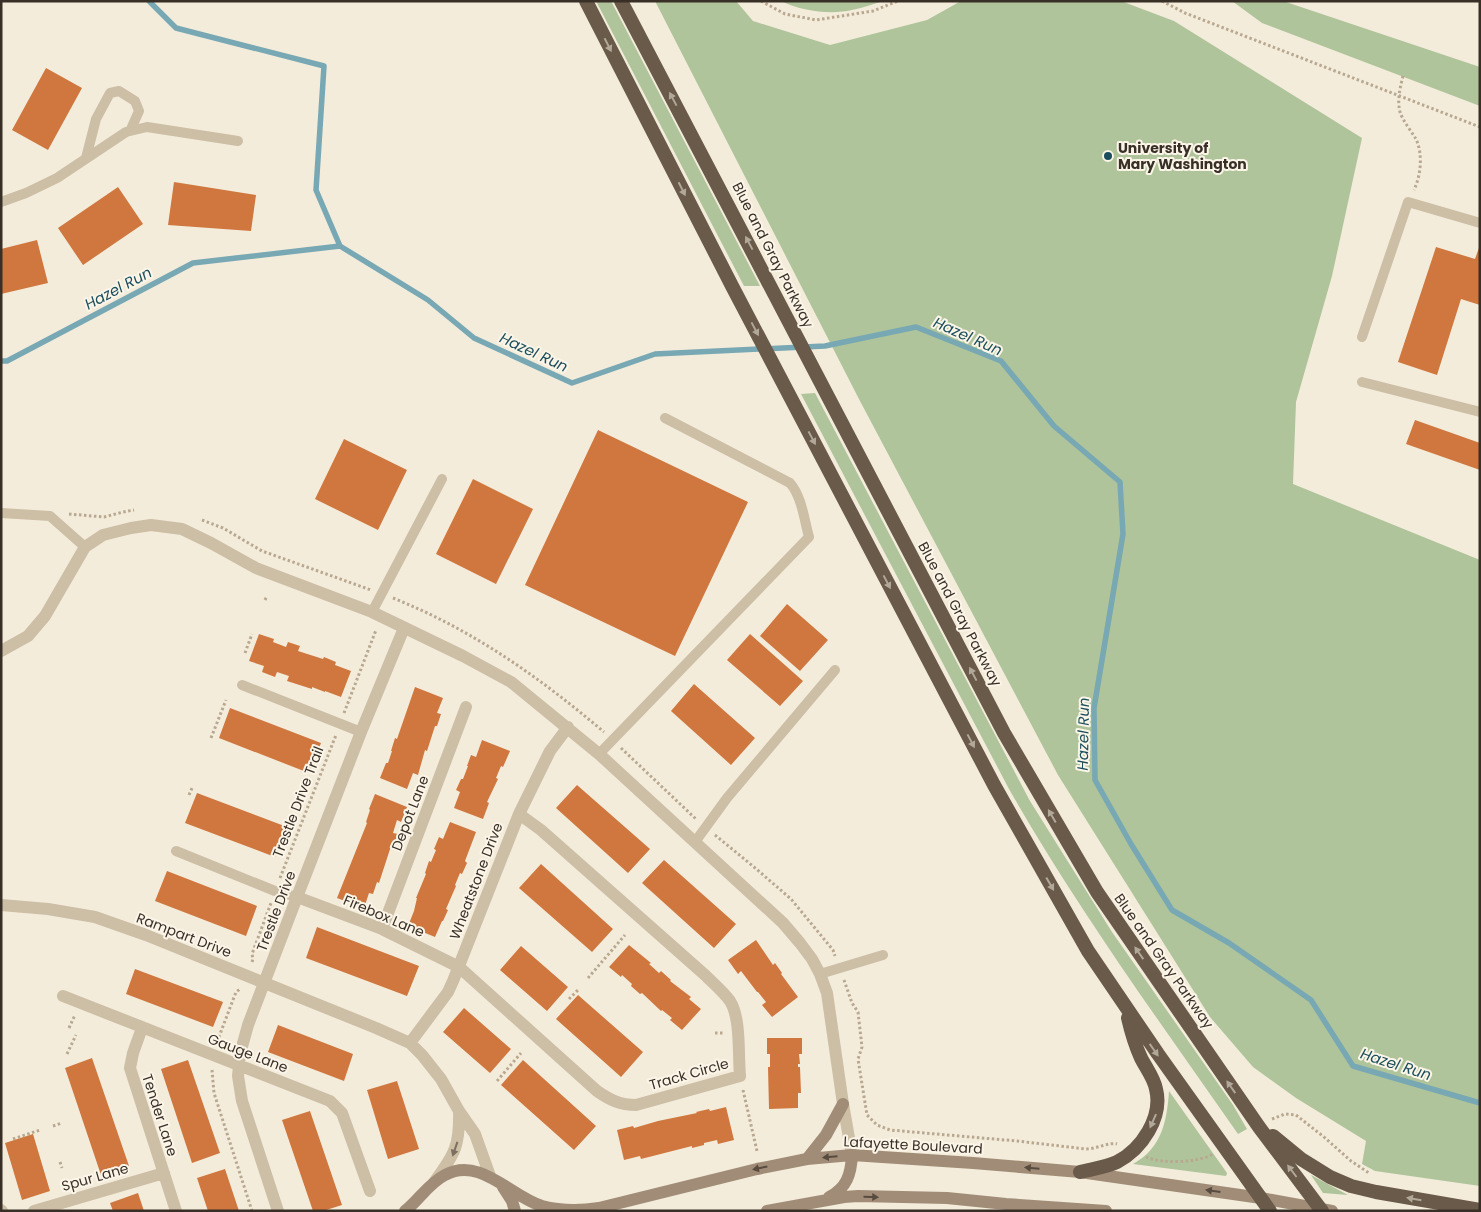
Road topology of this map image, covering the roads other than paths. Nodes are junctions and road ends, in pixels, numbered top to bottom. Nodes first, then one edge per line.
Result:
1 (586, 1) edge
2 (621, 1) edge
3 (131, 129) junction
4 (238, 141) dead end
5 (86, 158) junction
6 (1, 202) edge
7 (1480, 223) edge
8 (1362, 337) dead end
9 (1362, 382) dead end
10 (1480, 412) edge
11 (665, 418) dead end
12 (442, 478) dead end
13 (1, 513) edge
14 (85, 547) junction
15 (372, 612) junction
16 (404, 628) junction
17 (1, 651) edge
18 (835, 670) dead end
19 (242, 685) dead end
20 (466, 707) dead end
21 (568, 727) junction
22 (361, 732) junction
23 (599, 754) junction
24 (519, 814) junction
25 (695, 842) junction
26 (176, 852) dead end
27 (296, 897) junction
28 (1, 905) edge
29 (382, 929) junction
30 (883, 955) dead end
31 (459, 967) junction
32 (820, 974) junction
33 (265, 984) junction
34 (63, 996) dead end
35 (1127, 1009) junction
36 (142, 1028) junction
37 (410, 1043) junction
38 (239, 1065) junction
39 (843, 1104) junction
40 (459, 1111) junction
41 (1259, 1127) junction
42 (852, 1155) junction
43 (807, 1159) junction
44 (1080, 1172) junction
45 (164, 1173) junction
46 (490, 1176) junction
47 (436, 1181) junction
48 (502, 1185) junction
49 (426, 1191) junction
50 (370, 1192) dead end
51 (1261, 1198) junction
52 (823, 1201) junction
53 (1325, 1210) edge
54 (1480, 1210) edge
55 (34, 1211) edge
56 (176, 1211) edge
57 (278, 1211) edge
58 (405, 1211) edge
59 (419, 1211) edge
60 (515, 1211) edge
61 (767, 1211) edge
62 (1106, 1211) edge
63 (1270, 1211) edge

1 -> 35 highway
41 -> 2 highway, Blue and Gray Parkway
3 - 4 lane
3 - 5 lane
3 - 5 lane
5 - 6 lane
7 - 8 lane
9 - 10 lane
11 - 23 lane
12 - 15 lane
13 - 14 lane
14 - 15 street
14 - 17 street
15 - 16 street
16 - 21 street
16 - 22 street, Trestle Drive
18 - 25 lane
19 - 22 lane
20 - 29 street, Depot Lane
21 - 23 street
21 - 24 street, Wheatstone Drive
22 - 27 street, Trestle Drive
23 - 25 street
24 - 31 street, Wheatstone Drive
24 - 31 street, Track Circle
25 - 32 street
26 - 27 lane
27 - 29 street, Firebox Lane
27 - 33 street, Trestle Drive
28 - 33 street, Rampart Drive
29 - 31 street, Firebox Lane
30 - 32 lane
31 - 37 street, Wheatstone Drive
32 - 39 street
33 - 37 street, Rampart Drive
33 - 38 street, Trestle Drive
34 - 36 street, Gauge Lane
35 -> 44 highway
35 -> 51 highway
36 - 38 street, Gauge Lane
36 - 45 street, Tender Lane
37 - 40 street, Rampart Drive
38 - 50 street, Gauge Lane
38 - 57 street, Trestle Drive
39 - 42 street
39 - 43 main road
40 - 46 street, Rampart Drive
40 -> 47 street
53 -> 41 highway, Blue and Gray Parkway
54 -> 41 highway
42 -> 43 main road, Lafayette Boulevard
44 -> 42 main road, Lafayette Boulevard
42 - 52 main road
43 -> 48 main road, Lafayette Boulevard
51 -> 44 main road, Lafayette Boulevard
45 - 55 street, Spur Lane
45 - 56 street, Tender Lane
46 - 47 main road, Lafayette Boulevard
46 - 48 main road, Lafayette Boulevard
47 - 49 main road, Lafayette Boulevard
48 - 60 main road, Lafayette Boulevard
49 - 58 main road, Lafayette Boulevard
49 - 59 main road, Lafayette Boulevard
51 - 53 main road, Lafayette Boulevard
51 - 63 highway
52 - 61 main road
52 -> 62 main road

